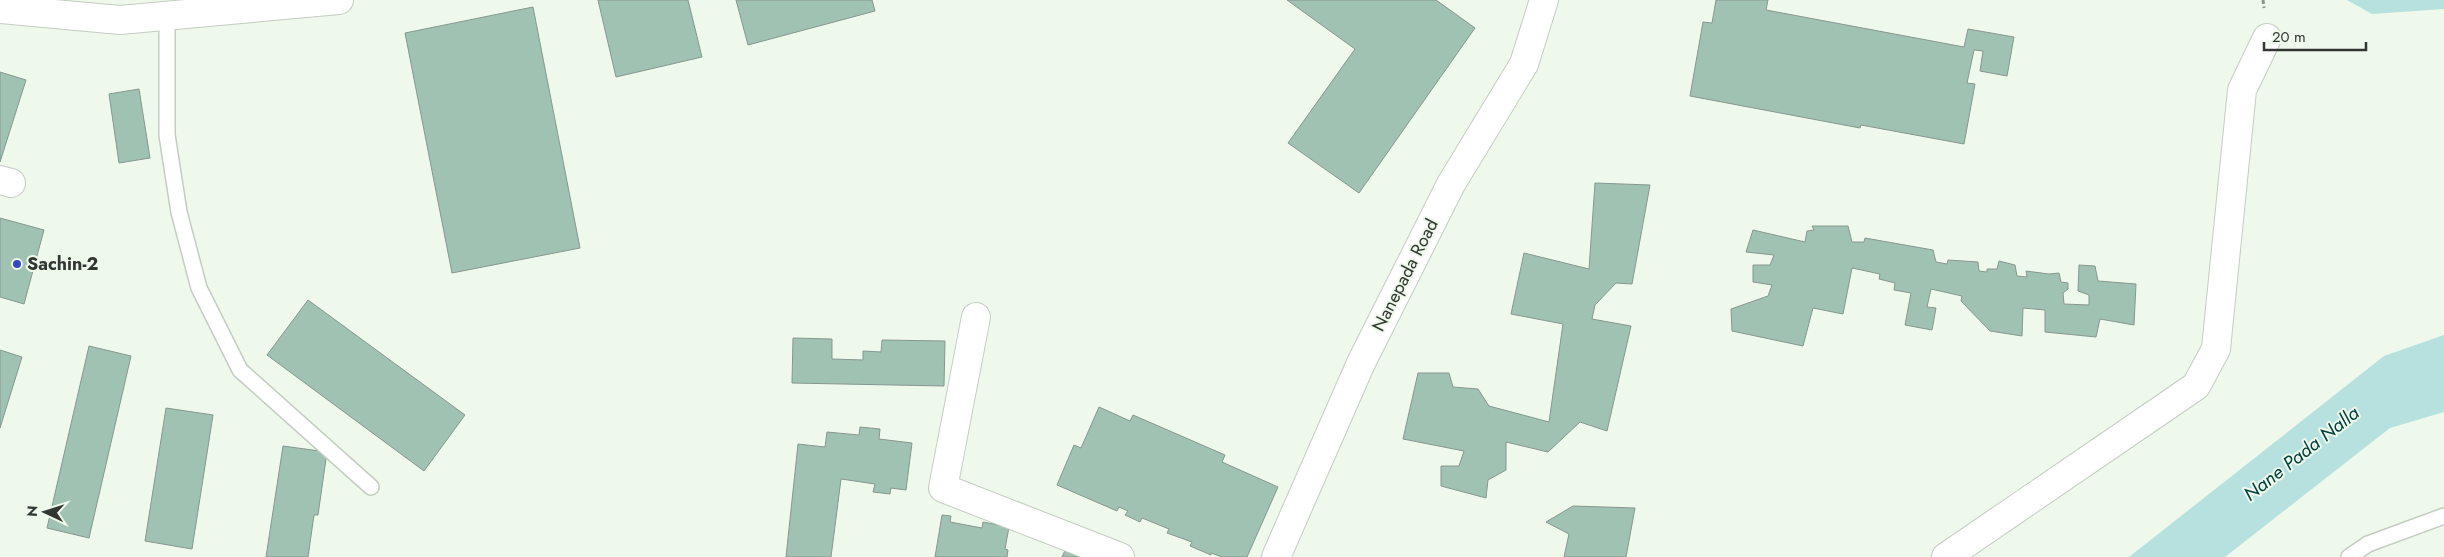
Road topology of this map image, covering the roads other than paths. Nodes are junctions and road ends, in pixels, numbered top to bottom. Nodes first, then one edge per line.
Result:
1 (339, 0) edge
2 (1544, 0) edge
3 (0, 9) edge
4 (167, 16) junction
5 (2267, 38) dead end
6 (976, 317) dead end
7 (371, 487) dead end
8 (2444, 516) edge
9 (1120, 557) edge
10 (1276, 557) edge
11 (1946, 557) edge
12 (2349, 557) edge

1 - 4 street
2 - 10 street, Nanepada Road
3 - 4 street
4 - 7 lane
5 - 11 street
6 - 9 street
8 - 12 lane

